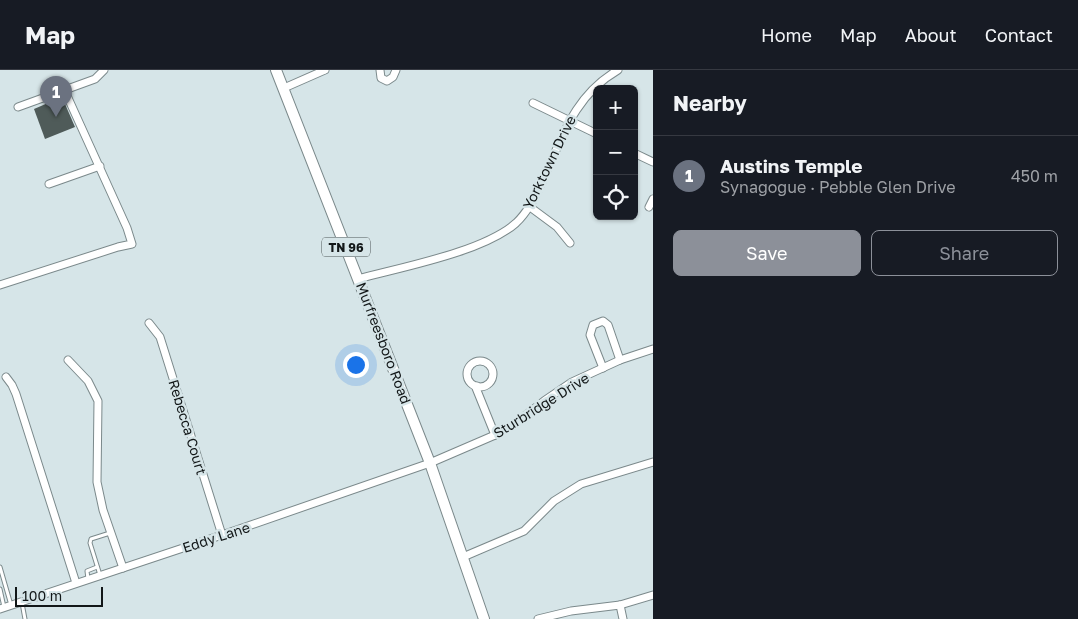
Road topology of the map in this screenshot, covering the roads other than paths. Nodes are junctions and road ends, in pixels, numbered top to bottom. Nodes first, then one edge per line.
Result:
1 (104, 70) edge
2 (276, 70) edge
3 (325, 70) edge
4 (380, 70) edge
5 (396, 70) edge
6 (618, 70) edge
7 (284, 88) junction
8 (64, 89) junction
9 (533, 103) dead end
10 (18, 107) dead end
11 (569, 121) junction
12 (593, 132) edge
13 (638, 155) edge
14 (653, 162) edge
15 (100, 166) junction
16 (49, 184) dead end
17 (653, 200) edge
18 (530, 207) junction
19 (649, 207) dead end
20 (570, 243) dead end
21 (358, 279) junction
22 (0, 285) edge
23 (149, 323) dead end
24 (653, 349) edge
25 (68, 360) dead end
26 (620, 360) junction
27 (603, 368) junction
28 (6, 377) dead end
29 (477, 386) dead end
30 (495, 435) junction
31 (653, 462) edge
32 (430, 463) junction
33 (110, 533) junction
34 (222, 535) junction
35 (463, 557) junction
36 (0, 567) edge
37 (97, 567) junction
38 (123, 568) junction
39 (100, 576) junction
40 (88, 580) junction
41 (76, 584) junction
42 (0, 589) edge
43 (653, 595) edge
44 (21, 602) junction
45 (620, 606) junction
46 (5, 607) edge
47 (25, 619) edge
48 (484, 619) edge
49 (538, 619) edge
50 (623, 619) edge

1 - 8 street
2 - 7 main road, Murfreesboro Road / TN 96
3 - 7 street
4 - 5 street
6 - 11 street, Yorktown Drive
7 - 21 main road, Murfreesboro Road / TN 96
8 - 10 street
8 - 15 street
9 - 11 street
11 - 12 street
11 - 18 street, Yorktown Drive
13 - 14 street
15 - 16 street
15 - 22 street
17 - 19 street
18 - 20 street
18 - 21 street, Yorktown Drive
21 - 32 main road, Murfreesboro Road / TN 96
23 - 34 street, Rebecca Court
24 - 26 street, Sturbridge Drive
25 - 33 street
26 - 27 street, Sturbridge Drive
26 - 27 street
27 - 30 street, Sturbridge Drive
28 - 41 street
29 - 30 street
30 - 32 street, Sturbridge Drive
31 - 35 street
32 - 34 street, Eddy Lane
32 - 35 main road, Murfreesboro Road / TN 96
33 - 37 lane
33 - 38 street
34 - 38 street, Eddy Lane
35 - 48 main road, Murfreesboro Road / TN 96
36 - 46 lane
37 - 39 lane
37 - 40 lane
38 - 39 street, Eddy Lane
39 - 40 street, Eddy Lane
40 - 41 street, Eddy Lane
41 - 44 street, Eddy Lane
42 - 46 lane
43 - 45 street
44 - 46 street, Eddy Lane
44 - 47 lane
45 - 49 street
45 - 50 street

